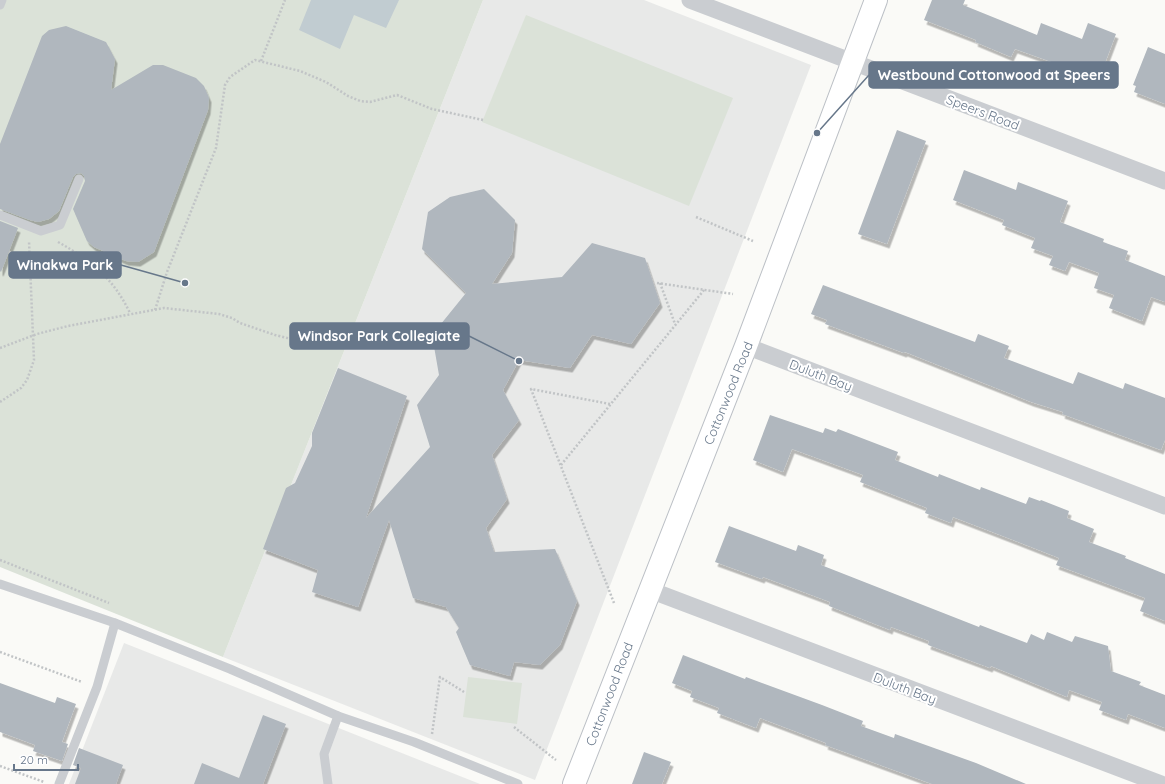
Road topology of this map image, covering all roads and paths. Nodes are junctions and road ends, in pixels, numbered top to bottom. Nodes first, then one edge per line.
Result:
1 (2, 0) edge
2 (285, 0) edge
3 (690, 0) edge
4 (876, 0) edge
5 (0, 5) edge
6 (261, 61) junction
7 (852, 62) junction
8 (483, 120) dead end
9 (79, 179) dead end
10 (1165, 181) edge
11 (0, 215) edge
12 (696, 217) dead end
13 (28, 235) dead end
14 (51, 240) dead end
15 (753, 240) dead end
16 (9, 252) dead end
17 (30, 260) junction
18 (704, 290) junction
19 (732, 294) dead end
20 (155, 310) junction
21 (130, 314) junction
22 (675, 325) junction
23 (33, 336) junction
24 (361, 344) dead end
25 (746, 346) junction
26 (0, 347) edge
27 (0, 402) edge
28 (610, 404) junction
29 (561, 466) junction
30 (1165, 506) edge
31 (0, 560) edge
32 (0, 584) edge
33 (650, 590) junction
34 (109, 603) dead end
35 (614, 603) dead end
36 (115, 623) junction
37 (0, 652) edge
38 (97, 687) junction
39 (464, 692) dead end
40 (338, 716) junction
41 (514, 727) dead end
42 (430, 748) junction
43 (556, 760) dead end
44 (0, 766) edge
45 (48, 784) edge
46 (59, 784) edge
47 (328, 784) edge
48 (518, 784) edge
49 (574, 784) edge
50 (1161, 784) edge

1 - 5 lane
2 - 6 path
3 - 7 street, Speers Road
4 - 7 street, Cottonwood Road
6 - 8 path
6 - 20 path
7 - 10 street, Speers Road
7 - 25 street, Cottonwood Road
9 - 11 lane
12 - 15 path
13 - 17 path
14 - 21 path
16 - 17 path
17 - 23 path
18 - 19 path
18 - 22 path
18 - 22 path
20 - 21 path
20 - 24 path
21 - 23 path
22 - 28 path
23 - 26 path
23 - 27 path
25 - 30 street, Duluth Bay
25 - 33 street, Cottonwood Road
28 - 29 path
28 - 29 path
29 - 35 path
31 - 34 path
32 - 36 lane
33 - 49 street, Cottonwood Road
33 - 50 street, Duluth Bay
36 - 38 lane
36 - 40 lane
37 - 38 path
38 - 46 lane
39 - 42 path
40 - 42 lane
40 - 47 lane
41 - 43 path
42 - 48 lane
44 - 45 path

